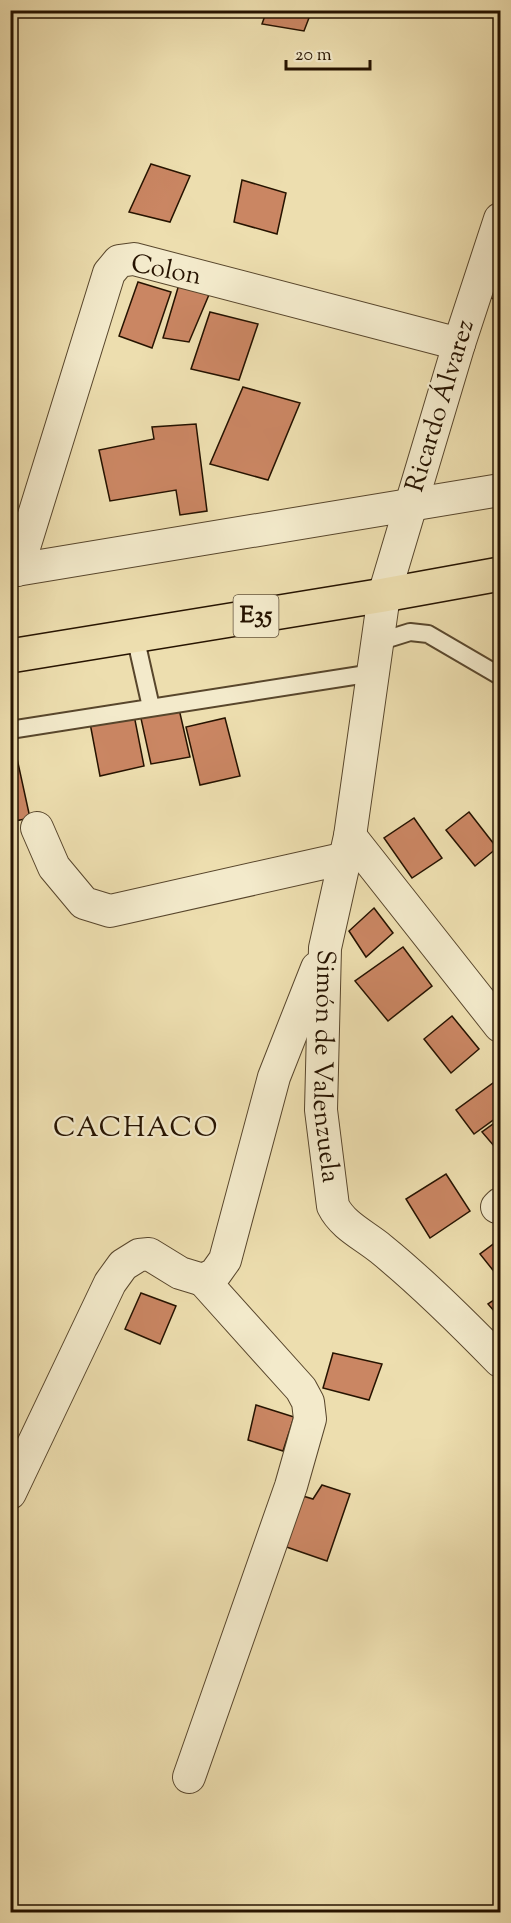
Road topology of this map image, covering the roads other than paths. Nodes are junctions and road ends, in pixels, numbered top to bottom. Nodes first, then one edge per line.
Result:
1 (501, 219) edge
2 (459, 344) junction
3 (501, 490) edge
4 (411, 505) junction
5 (14, 571) edge
6 (501, 574) edge
7 (384, 595) junction
8 (135, 636) junction
9 (378, 642) junction
10 (10, 656) edge
11 (373, 672) junction
12 (501, 676) edge
13 (151, 707) junction
14 (10, 730) edge
15 (37, 828) dead end
16 (348, 847) junction
17 (325, 948) junction
18 (501, 1026) edge
19 (203, 1280) junction
20 (501, 1360) edge
21 (10, 1493) edge
22 (189, 1777) dead end

1 - 2 street, Ricardo Álvarez
2 - 4 street, Ricardo Álvarez
2 - 5 street, Colon
3 - 4 street
4 - 5 street
4 - 7 street, Ricardo Álvarez
6 - 7 highway, E35
7 - 8 highway, E35
7 - 9 street, Simón de Valenzuela
8 - 10 highway, E35
8 - 13 lane
9 - 11 street, Simón de Valenzuela
9 - 12 lane
11 - 13 lane
11 - 16 street, Simón de Valenzuela
13 - 14 lane
15 - 16 street
16 - 17 street, Simón de Valenzuela
16 - 18 street
17 - 19 street
17 - 20 street, Simón de Valenzuela
19 - 21 street
19 - 22 street

